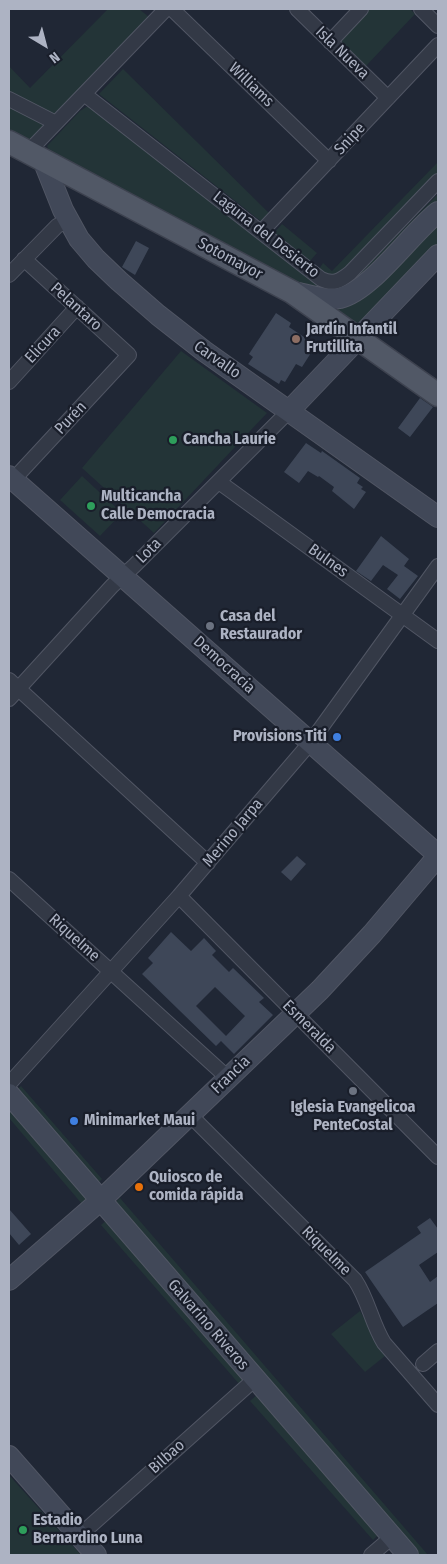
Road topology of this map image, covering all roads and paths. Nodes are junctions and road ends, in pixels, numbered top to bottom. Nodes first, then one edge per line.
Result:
1 (172, 9) edge
2 (296, 9) edge
3 (361, 9) edge
4 (421, 9) edge
5 (157, 12) edge
6 (438, 26) edge
7 (330, 42) junction
8 (438, 45) edge
9 (84, 94) junction
10 (388, 98) junction
11 (9, 99) edge
12 (57, 121) junction
13 (26, 152) edge
14 (329, 161) junction
15 (438, 181) edge
16 (438, 212) edge
17 (68, 220) junction
18 (261, 232) junction
19 (24, 259) junction
20 (435, 265) edge
21 (9, 274) edge
22 (292, 292) junction
23 (77, 307) junction
24 (359, 338) junction
25 (129, 355) joint
26 (9, 382) edge
27 (438, 395) edge
28 (289, 411) junction
29 (11, 478) edge
30 (219, 482) junction
31 (438, 517) edge
32 (438, 566) edge
33 (124, 576) junction
34 (402, 615) junction
35 (438, 641) edge
36 (12, 689) edge
37 (310, 743) junction
38 (438, 855) edge
39 (208, 863) junction
40 (9, 879) edge
41 (179, 896) junction
42 (112, 972) junction
43 (296, 1013) junction
44 (228, 1078) junction
45 (9, 1084) edge
46 (9, 1094) edge
47 (190, 1115) junction
48 (438, 1157) edge
49 (101, 1200) junction
50 (9, 1280) edge
51 (438, 1351) edge
52 (423, 1364) dead end
53 (256, 1379) junction
54 (438, 1405) edge
55 (9, 1456) edge
56 (79, 1536) junction
57 (392, 1537) junction
58 (96, 1555) edge
59 (371, 1555) edge
60 (408, 1555) edge

1 - 14 street, Williams
2 - 7 street, Isla Nueva
3 - 7 street
4 - 6 street
5 - 9 street
7 - 10 street, Isla Nueva
8 - 10 street, Snipe
9 - 12 street
9 - 18 street, Laguna del Desierto
10 - 14 street, Snipe
11 - 12 street
12 - 13 street
13 - 17 street, Carvallo
13 - 22 main road, Sotomayor
14 - 18 street, Snipe
15 - 18 street, Laguna del Desierto
16 - 22 street
17 - 19 street
17 - 28 street, Carvallo
19 - 21 street
19 - 23 street, Pelantaro
20 - 24 street, Lota
22 - 24 main road, Sotomayor
23 - 25 street, Pelantaro
23 - 26 street, Elicura
24 - 27 main road, Sotomayor
24 - 28 street, Lota
25 - 29 street, Purén
28 - 30 street, Lota
28 - 31 street, Carvallo
29 - 33 street, Democracia
30 - 33 street, Lota
30 - 34 street, Bulnes
32 - 34 street, Merino Jarpa
33 - 36 street, Lota
33 - 37 street, Democracia
34 - 35 street, Bulnes
34 - 37 street, Merino Jarpa
36 - 39 street
37 - 38 street, Democracia
37 - 39 street, Merino Jarpa
38 - 43 street, Francia
39 - 41 street, Merino Jarpa
40 - 42 street, Riquelme
41 - 42 street, Merino Jarpa
41 - 43 street, Esmeralda
42 - 44 street, Riquelme
42 - 45 street, Merino Jarpa
43 - 44 street, Francia
43 - 48 street, Esmeralda
44 - 47 street, Francia
46 - 49 street, Galvarino Riveros
47 - 49 street, Francia
47 - 54 street, Riquelme
49 - 50 street, Francia
49 - 53 street, Galvarino Riveros
51 - 52 street
53 - 56 street, Bilbao
53 - 57 street, Galvarino Riveros
55 - 56 street
56 - 58 street
57 - 59 street
57 - 60 street, Galvarino Riveros

